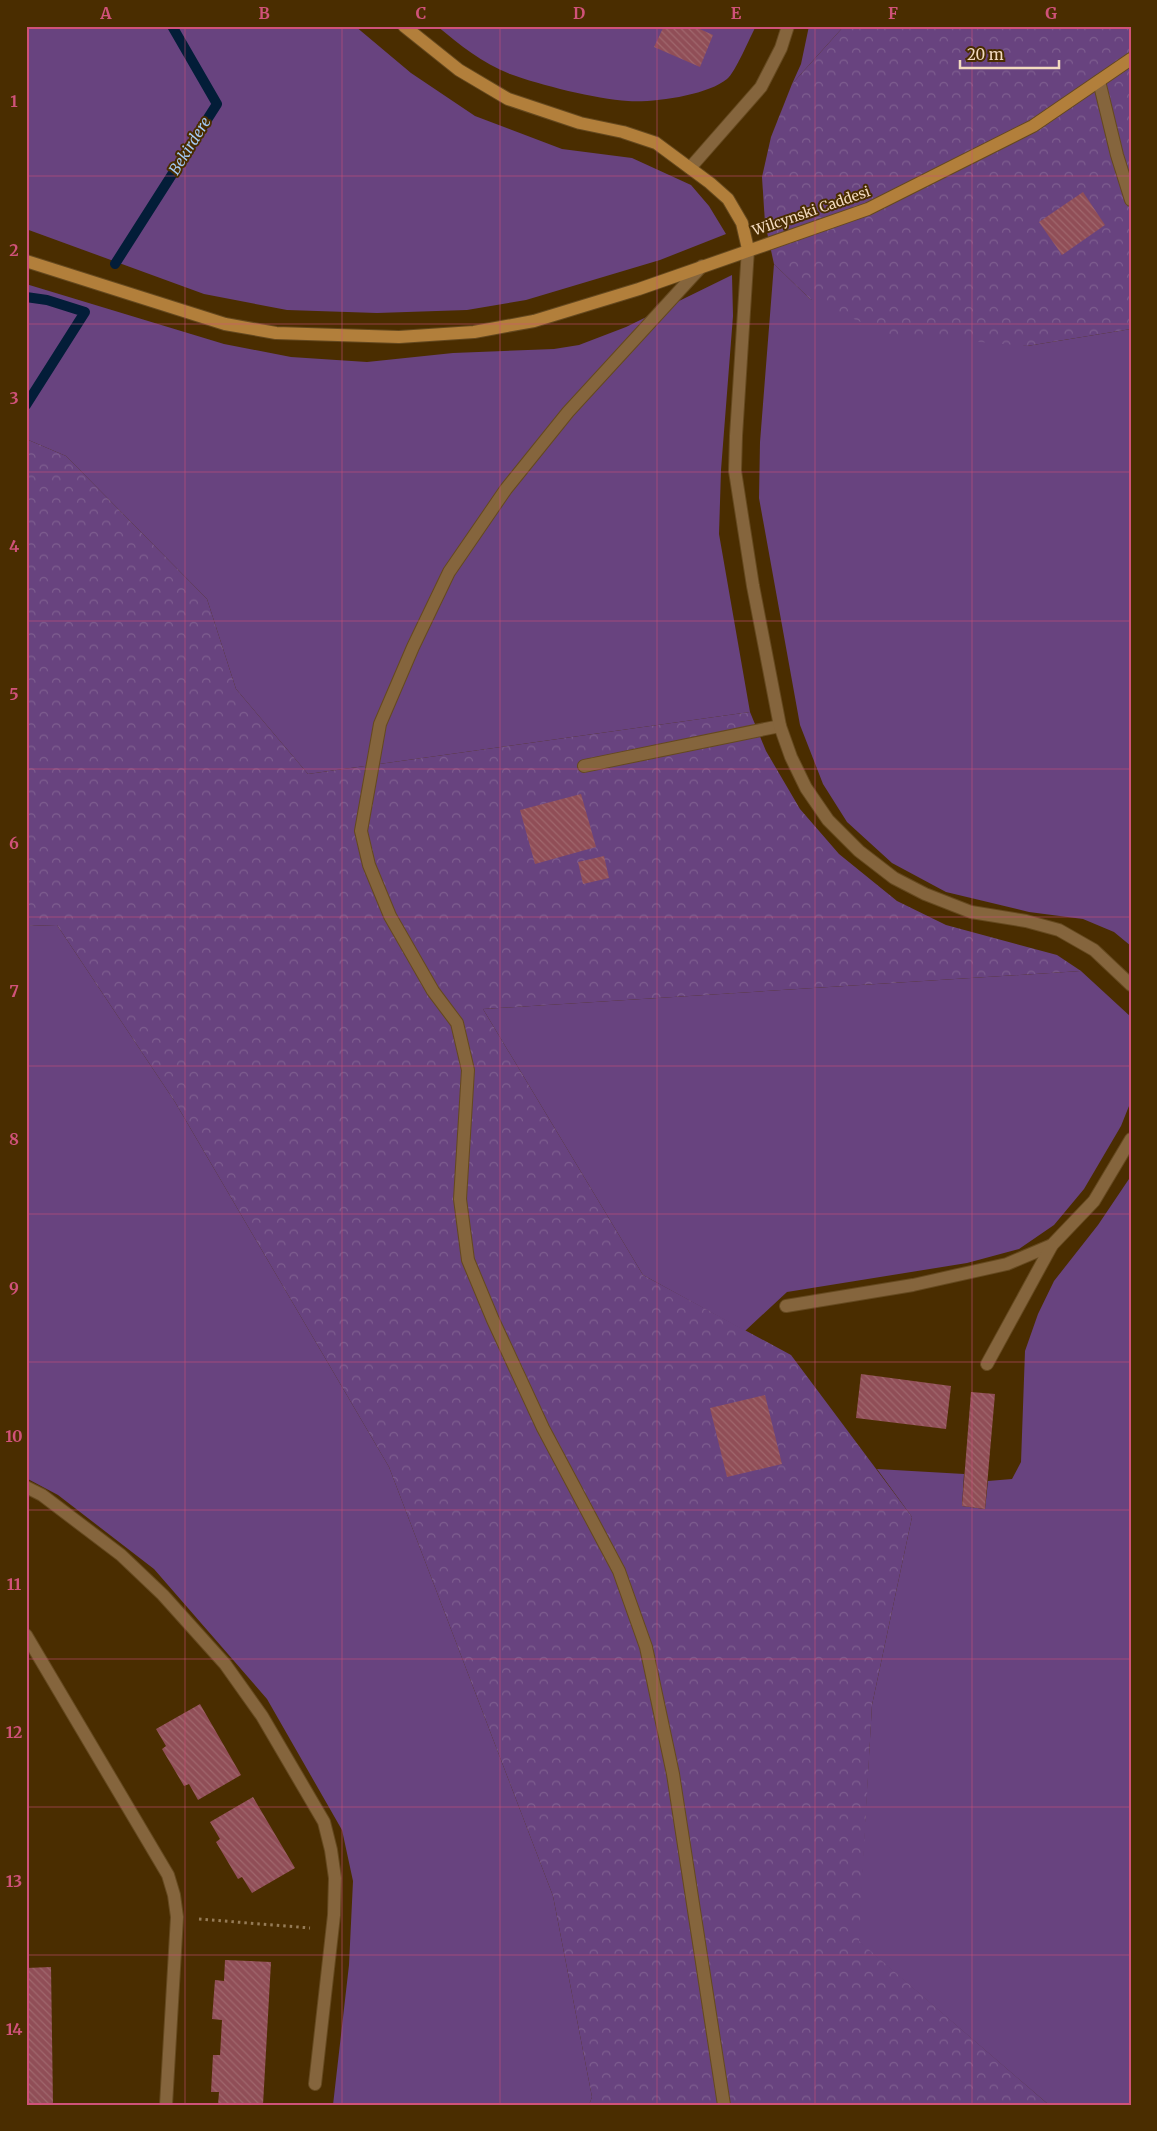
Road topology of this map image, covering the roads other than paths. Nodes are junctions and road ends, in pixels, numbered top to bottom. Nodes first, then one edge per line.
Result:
1 (404, 26) edge
2 (788, 26) edge
3 (1131, 59) edge
4 (1099, 81) junction
5 (690, 168) junction
6 (1131, 200) edge
7 (748, 249) junction
8 (26, 261) edge
9 (702, 266) junction
10 (780, 726) junction
11 (584, 766) dead end
12 (1131, 985) edge
13 (1131, 1139) edge
14 (1052, 1245) junction
15 (786, 1306) dead end
16 (987, 1364) dead end
17 (26, 1487) edge
18 (26, 1635) edge
19 (315, 2084) dead end
20 (166, 2105) edge
21 (724, 2105) edge

1 - 5 main road
2 - 5 street
3 - 4 main road, Wilcynski Caddesi
4 - 6 street
4 - 7 main road, Wilcynski Caddesi
5 - 7 main road
7 - 9 main road, Wilcynski Caddesi
7 - 10 street
8 - 9 main road, Wilcynski Caddesi
9 - 21 street
10 - 11 street
10 - 12 street
13 - 14 street
14 - 15 street
14 - 16 street
17 - 19 street
18 - 20 street

